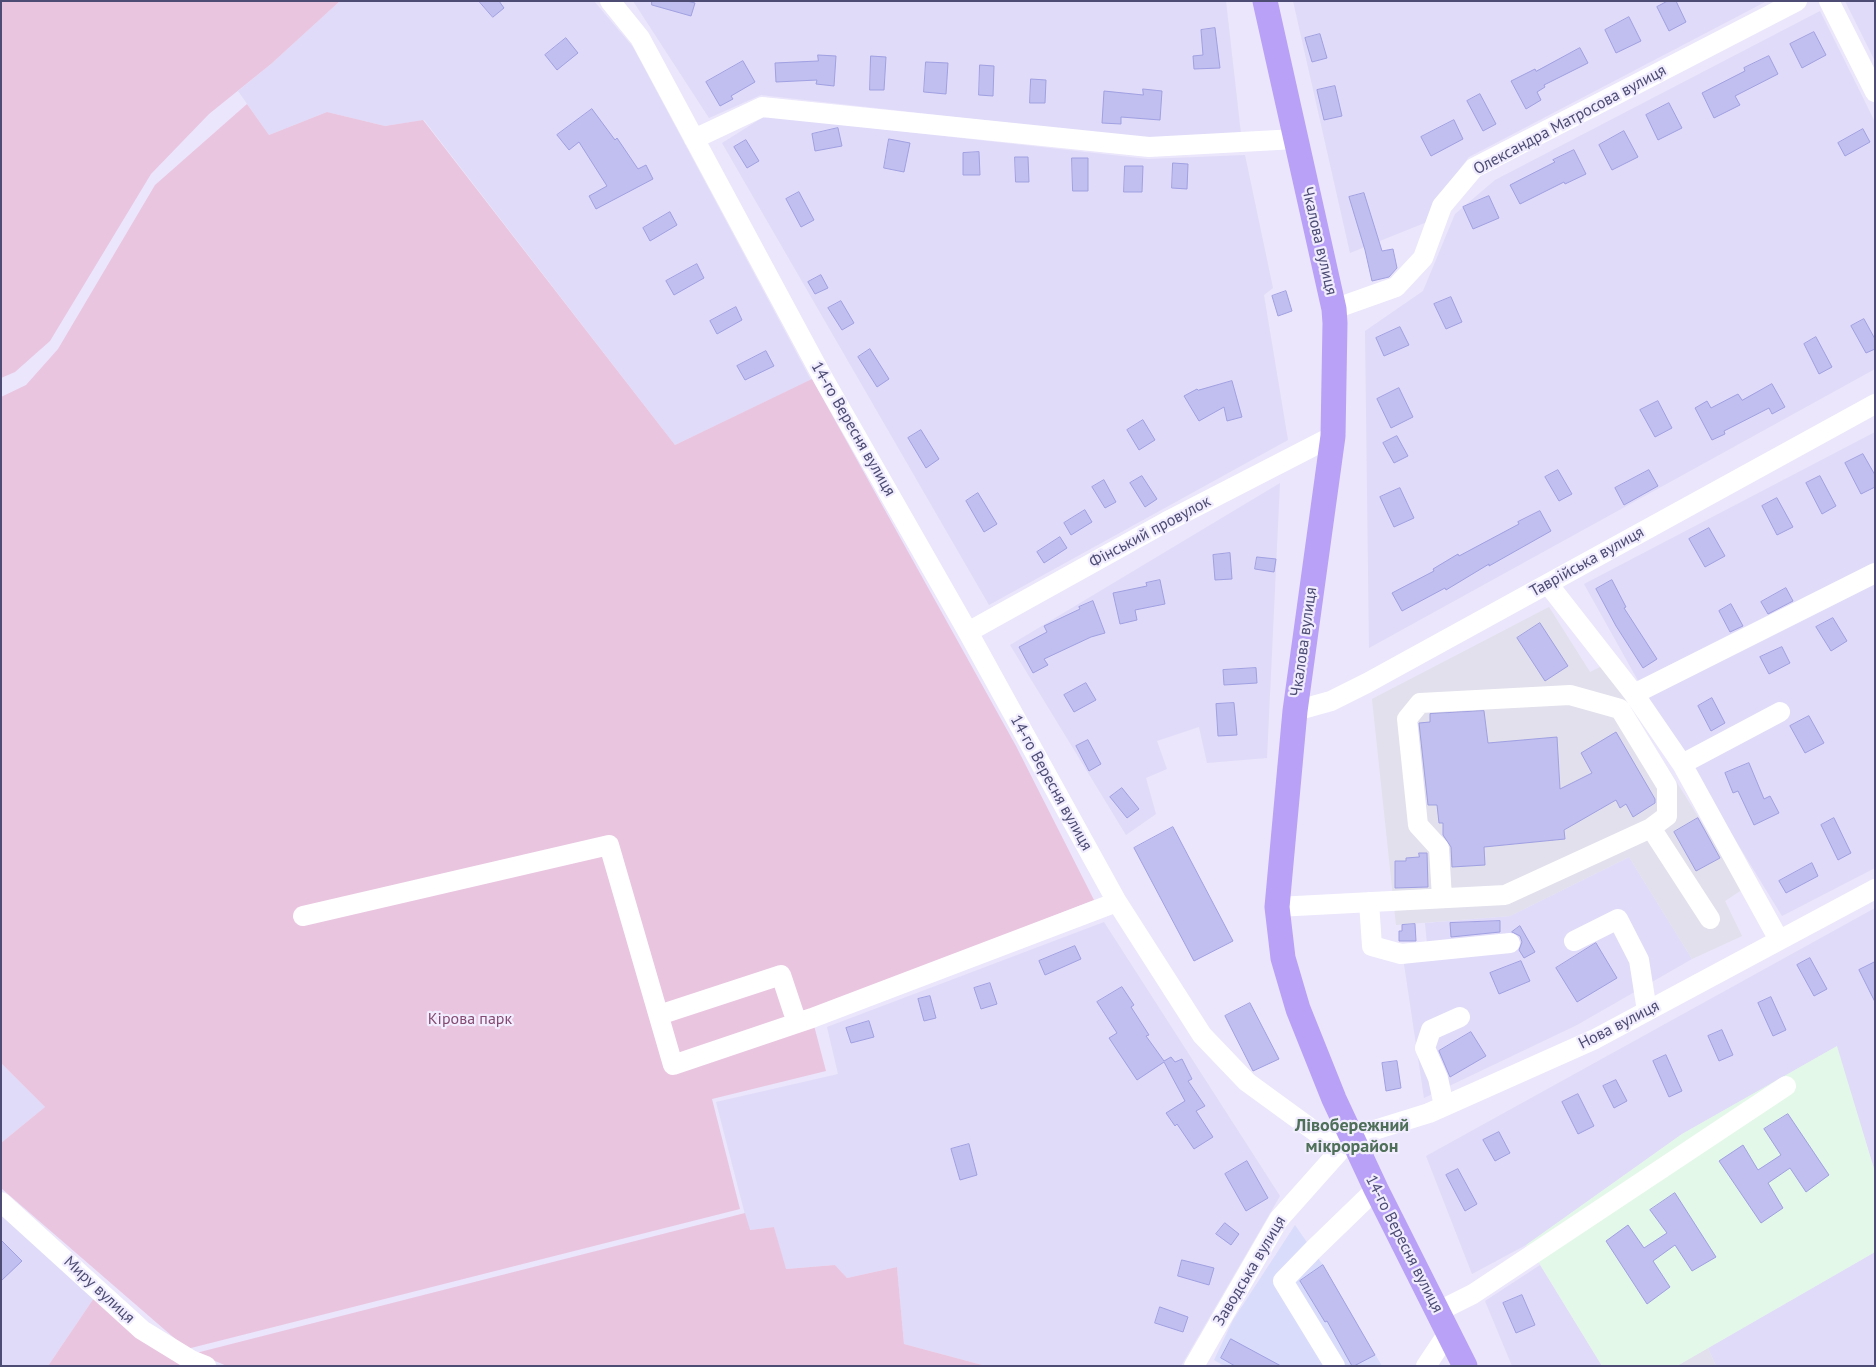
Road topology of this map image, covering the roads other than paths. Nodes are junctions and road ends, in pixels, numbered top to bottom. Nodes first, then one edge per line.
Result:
1 (610, 1) edge
2 (1265, 1) edge
3 (1797, 1) edge
4 (1829, 1) edge
5 (1875, 92) edge
6 (694, 139) junction
7 (1296, 139) junction
8 (1334, 308) junction
9 (1875, 404) edge
10 (1333, 436) junction
11 (1875, 573) edge
12 (1548, 584) junction
13 (968, 632) junction
14 (1634, 694) junction
15 (1295, 711) junction
16 (1780, 712) dead end
17 (1682, 764) junction
18 (1651, 828) junction
19 (1875, 888) edge
20 (1442, 898) junction
21 (1117, 902) junction
22 (1369, 902) junction
23 (1277, 907) junction
24 (303, 916) dead end
25 (1710, 919) dead end
26 (1780, 940) junction
27 (1574, 941) dead end
28 (1510, 943) dead end
29 (1647, 1011) junction
30 (658, 1015) junction
31 (1460, 1017) dead end
32 (797, 1024) junction
33 (1786, 1086) dead end
34 (1444, 1106) junction
35 (1352, 1137) junction
36 (1376, 1189) junction
37 (1, 1202) edge
38 (1444, 1322) junction
39 (206, 1366) edge
40 (1194, 1366) edge
41 (1334, 1366) edge
42 (1426, 1366) edge
43 (1465, 1366) edge

1 - 6 street, 14-го Вересня вулиця
2 - 7 main road, Чкалова вулиця
3 - 8 street, Олександра Матросова вулиця
4 - 5 street
6 - 7 street
6 - 13 street, 14-го Вересня вулиця
7 - 8 main road, Чкалова вулиця
8 - 10 main road, Чкалова вулиця
9 - 12 street, Таврійська вулиця
10 - 13 street, Фінський провулок
10 - 15 main road, Чкалова вулиця
11 - 14 street
12 - 14 street
12 - 15 street, Таврійська вулиця
13 - 21 street, 14-го Вересня вулиця
14 - 17 street
15 - 23 main road, Чкалова вулиця
16 - 17 street
17 - 26 street
18 - 20 street
18 - 20 street
18 - 25 street
19 - 26 street, Нова вулиця
20 - 22 street
21 - 32 street
21 - 35 street, 14-го Вересня вулиця
22 - 23 street
22 - 28 street
23 - 35 main road, Чкалова вулиця
24 - 30 street
26 - 29 street, Нова вулиця
27 - 29 street
29 - 34 street, Нова вулиця
30 - 32 street
30 - 32 street
31 - 34 street
33 - 38 street
34 - 35 street, Нова вулиця
35 - 36 main road, 14-го Вересня вулиця
35 - 40 street, Заводська вулиця
36 - 38 main road, 14-го Вересня вулиця
36 - 41 street
37 - 39 street, Миру вулиця
38 - 42 street
38 - 43 main road, 14-го Вересня вулиця

